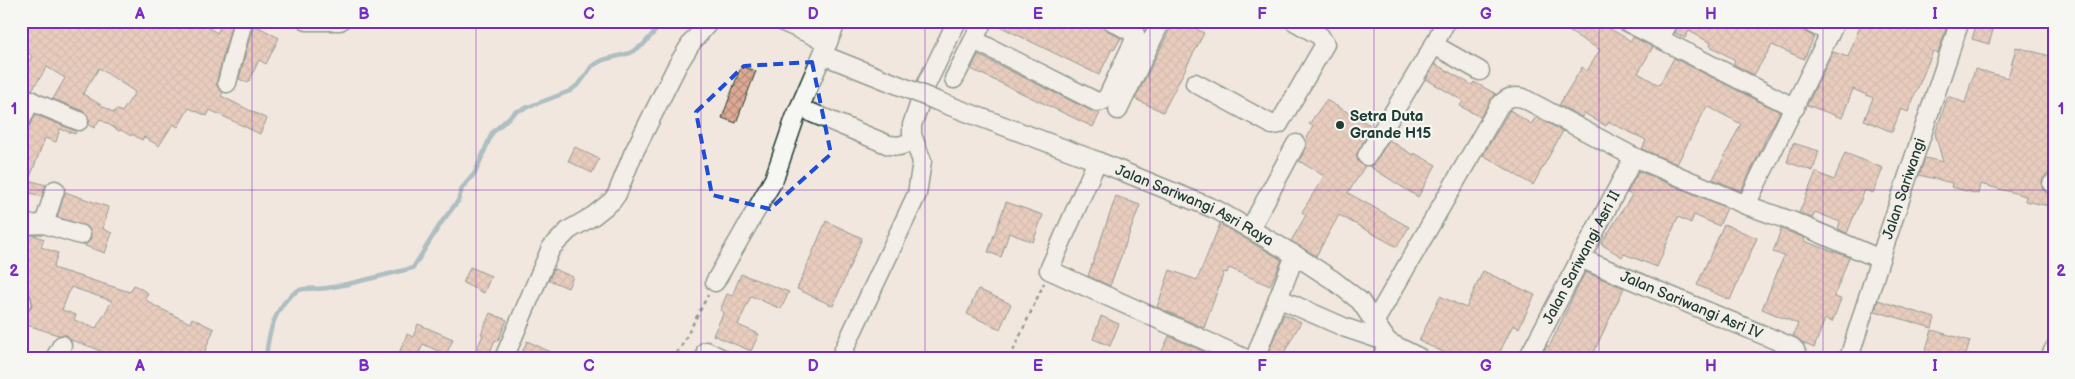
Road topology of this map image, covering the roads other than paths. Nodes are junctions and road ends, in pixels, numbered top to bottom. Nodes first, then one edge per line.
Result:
1 (243, 21) edge
2 (307, 21) edge
3 (340, 21) edge
4 (710, 21) edge
5 (781, 21) edge
6 (837, 21) edge
7 (957, 21) edge
8 (983, 21) edge
9 (1112, 21) edge
10 (1161, 21) edge
11 (1446, 21) edge
12 (1625, 21) edge
13 (1669, 21) edge
14 (1807, 21) edge
15 (1297, 23) edge
16 (1954, 24) edge
17 (1833, 27) edge
18 (1660, 39) junction
19 (974, 40) junction
20 (1434, 44) junction
21 (826, 48) junction
22 (1480, 71) dead end
23 (954, 79) dead end
24 (227, 83) dead end
25 (1195, 83) dead end
26 (26, 99) edge
27 (1795, 108) junction
28 (1118, 110) dead end
29 (812, 113) dead end
30 (21, 120) edge
31 (79, 121) dead end
32 (914, 141) junction
33 (1296, 144) dead end
34 (1367, 156) dead end
35 (1634, 157) junction
36 (1097, 161) junction
37 (55, 190) dead end
38 (1746, 205) junction
39 (44, 224) junction
40 (21, 225) edge
41 (1250, 229) junction
42 (81, 235) dead end
43 (1295, 256) junction
44 (1580, 258) junction
45 (1880, 260) junction
46 (715, 282) road end
47 (1278, 298) junction
48 (1374, 321) junction
49 (2054, 349) edge
50 (1385, 350) edge
51 (504, 358) edge
52 (840, 358) edge
53 (1244, 358) edge
54 (1255, 358) edge
55 (1420, 358) edge
56 (1528, 358) edge
57 (1798, 358) edge
58 (1849, 358) edge
59 (2050, 358) edge

1 - 24 street
2 - 3 street
4 - 51 street
5 - 21 street, Jalan Sariwangi Asri Raya
6 - 21 street
7 - 32 street
8 - 19 street
9 - 19 street
10 - 28 street
11 - 20 street
12 - 18 street
13 - 18 street
14 - 17 street
15 - 25 street
16 - 45 street, Jalan Sariwangi
17 - 27 street
18 - 27 street
19 - 23 street
20 - 22 street
20 - 34 street
21 - 36 street, Jalan Sariwangi Asri Raya, bridge
21 - 46 street
26 - 30 street
26 - 31 street
27 - 38 street
29 - 32 street
32 - 52 street
33 - 41 street
35 - 38 street
35 - 44 street, Jalan Sariwangi Asri II
35 - 48 street
36 - 41 street, Jalan Sariwangi Asri Raya
36 - 53 street
37 - 39 street
38 - 45 street
39 - 40 street
39 - 42 street
41 - 43 street, Jalan Sariwangi Asri Raya
43 - 47 street
43 - 48 street, Jalan Sariwangi Asri Raya
44 - 56 street, Jalan Sariwangi Asri II
44 - 57 street, Jalan Sariwangi Asri IV
45 - 58 street, Jalan Sariwangi
47 - 50 street
47 - 54 street
48 - 50 street, Jalan Sariwangi Asri Raya
49 - 59 street
50 - 55 street, Jalan Sariwangi Asri Raya

